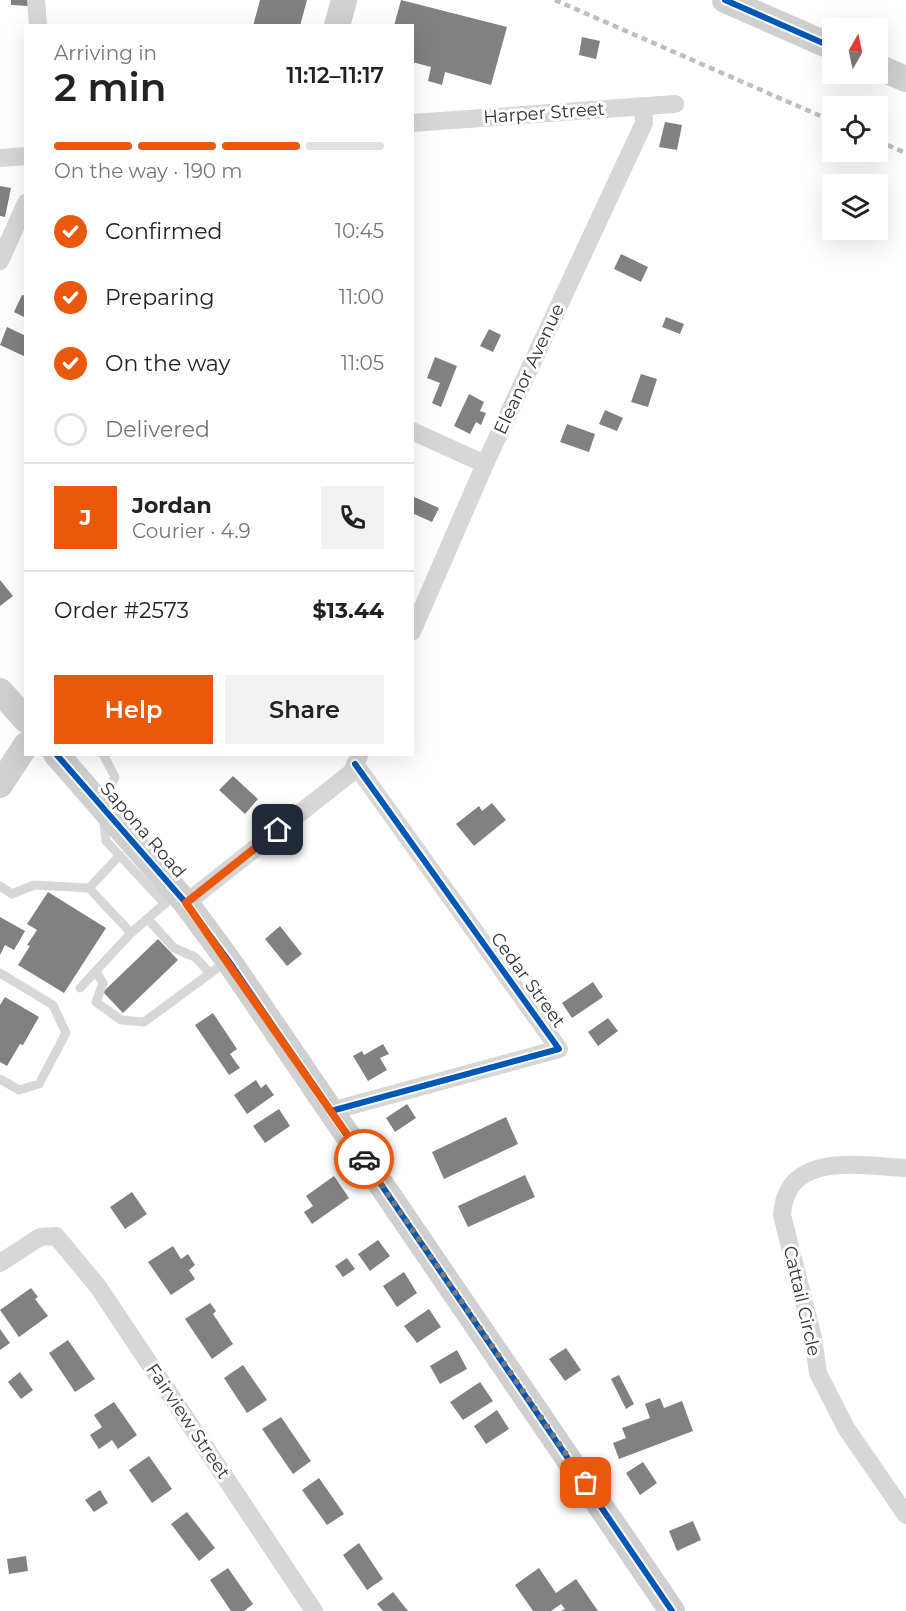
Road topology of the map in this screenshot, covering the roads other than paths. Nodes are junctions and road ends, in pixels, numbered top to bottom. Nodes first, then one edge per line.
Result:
1 (36, 0) edge
2 (344, 0) edge
3 (725, 0) edge
4 (38, 24) edge
5 (338, 24) edge
6 (822, 43) edge
7 (888, 72) edge
8 (906, 80) edge
9 (675, 104) dead end
10 (643, 106) junction
11 (414, 123) edge
12 (24, 156) edge
13 (0, 158) edge
14 (24, 207) edge
15 (0, 261) edge
16 (414, 432) edge
17 (485, 464) junction
18 (414, 627) edge
19 (0, 691) edge
20 (24, 718) edge
21 (24, 748) edge
22 (58, 756) edge
23 (104, 756) edge
24 (357, 759) edge
25 (0, 786) edge
26 (102, 805) junction
27 (120, 855) junction
28 (0, 886) edge
29 (89, 888) junction
30 (176, 900) junction
31 (148, 919) junction
32 (131, 933) junction
33 (219, 967) junction
34 (96, 972) junction
35 (0, 973) edge
36 (80, 988) dead end
37 (0, 1078) edge
38 (331, 1111) junction
39 (906, 1168) edge
40 (0, 1263) edge
41 (906, 1515) edge
42 (314, 1611) edge
43 (672, 1611) edge

1 - 4 street
2 - 5 street
3 - 6 street
7 - 8 street
9 - 10 street, Harper Street
10 - 11 street, Harper Street
10 - 17 street, Eleanor Avenue
12 - 13 street
14 - 15 street
16 - 17 street
17 - 18 street, Eleanor Avenue
19 - 20 street
21 - 25 street
22 - 26 street, Sapona Road
23 - 26 lane
24 - 30 street
24 - 38 street, Cedar Street
26 - 27 lane
26 - 30 street, Sapona Road
27 - 29 lane
27 - 30 lane
28 - 29 lane
29 - 32 lane
30 - 31 lane
30 - 33 street, Sapona Road
31 - 32 lane
31 - 33 lane
32 - 34 lane
33 - 34 lane
33 - 38 street, Sapona Road
34 - 36 lane
35 - 37 lane
38 - 43 street, Sapona Road
39 - 41 street, Cattail Circle
40 - 42 street, Fairview Street

